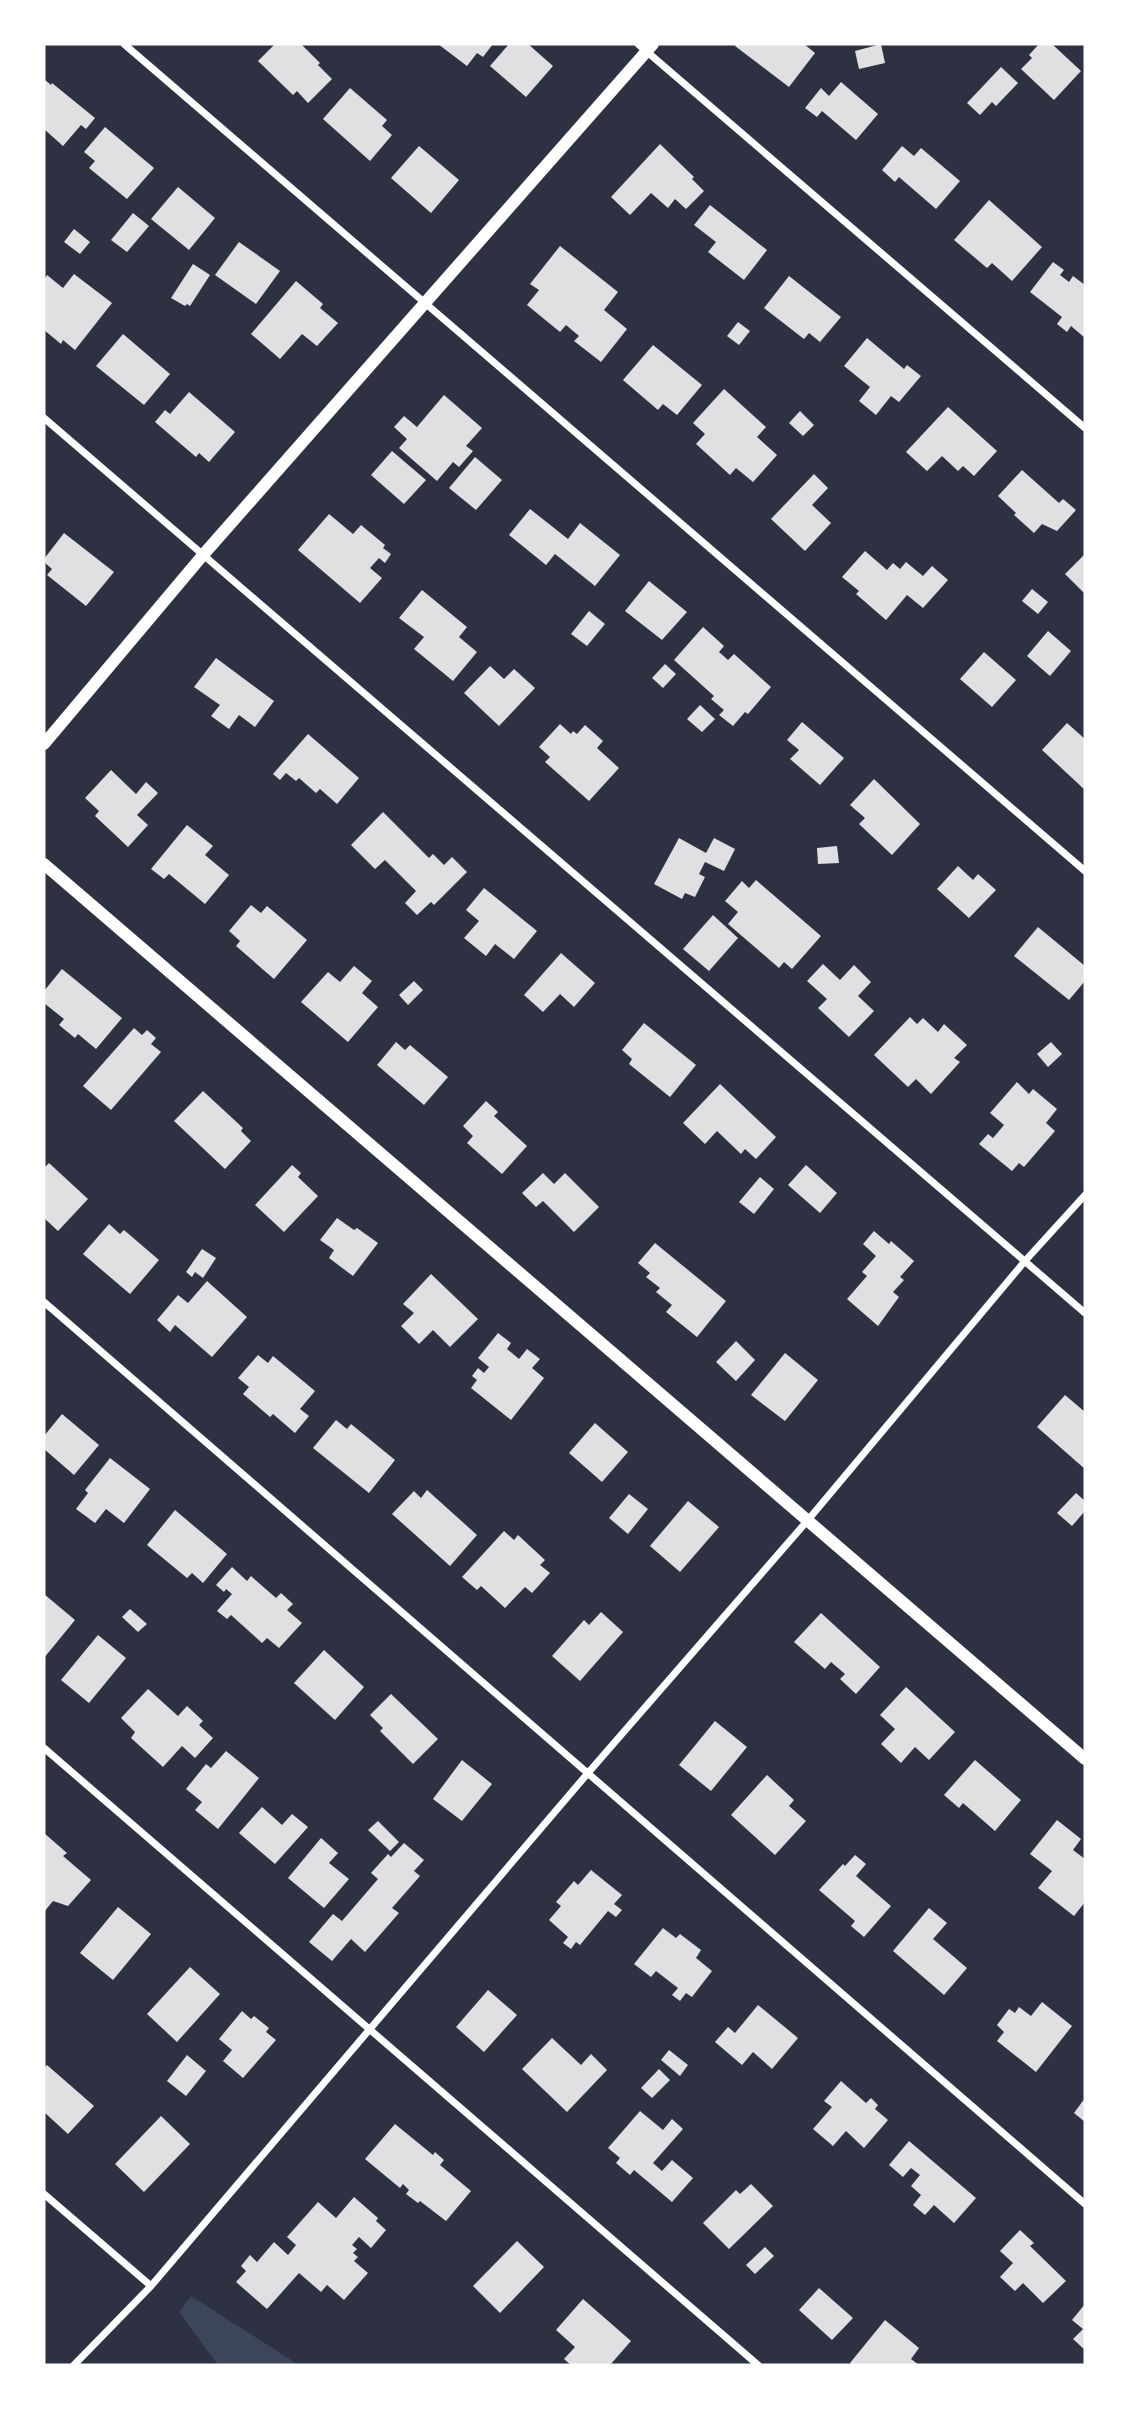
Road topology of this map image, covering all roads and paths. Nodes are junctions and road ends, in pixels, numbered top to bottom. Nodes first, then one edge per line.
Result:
1 (124, 44) edge
2 (646, 46) edge
3 (424, 304) junction
4 (44, 418) edge
5 (1085, 428) edge
6 (203, 555) junction
7 (44, 744) edge
8 (44, 864) edge
9 (1085, 871) edge
10 (1085, 1195) edge
11 (1025, 1261) junction
12 (44, 1302) edge
13 (1085, 1313) edge
14 (808, 1520) junction
15 (44, 1748) edge
16 (1085, 1759) edge
17 (588, 1773) junction
18 (369, 2029) junction
19 (44, 2194) edge
20 (1085, 2204) edge
21 (151, 2286) junction
22 (74, 2365) edge
23 (758, 2365) edge

1 - 3 street
2 - 3 street
2 - 5 street
3 - 6 street
3 - 9 street
4 - 6 street
6 - 7 street
6 - 11 street
8 - 14 street
10 - 11 street
11 - 13 street
11 - 14 street
12 - 17 street
14 - 16 street
14 - 17 street
15 - 18 street
17 - 18 street
17 - 20 street
18 - 21 street
18 - 23 street
19 - 21 street
21 - 22 street

